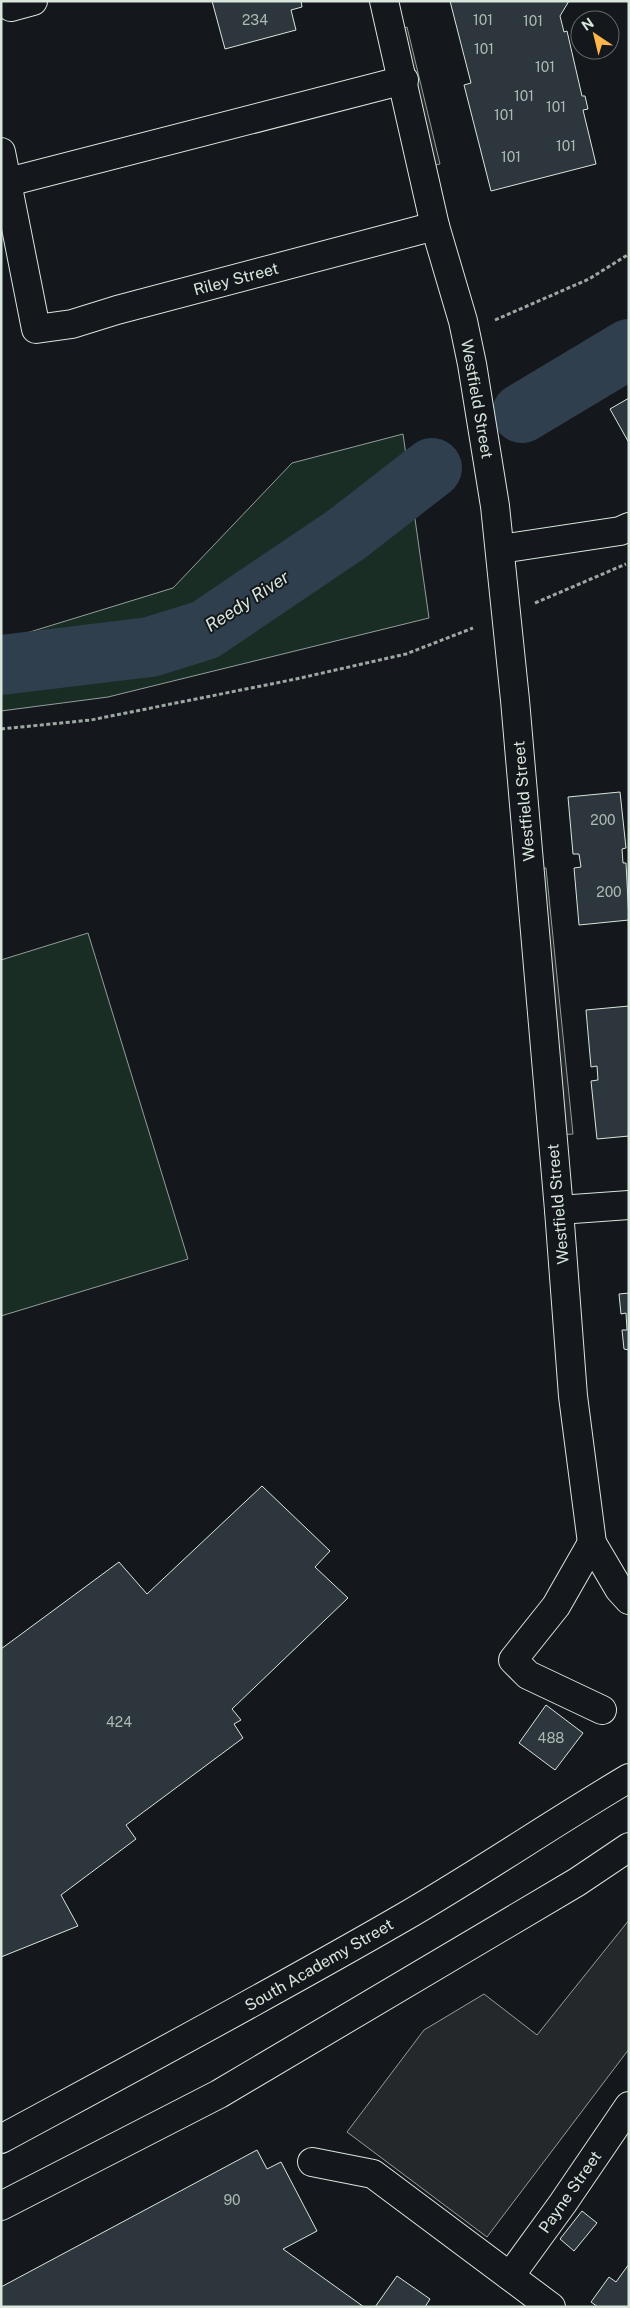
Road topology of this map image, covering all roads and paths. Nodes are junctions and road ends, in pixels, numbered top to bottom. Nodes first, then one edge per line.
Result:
1 (384, 1) edge
2 (404, 80) junction
3 (1, 152) edge
4 (8, 182) junction
5 (436, 226) junction
6 (629, 254) edge
7 (463, 322) junction
8 (629, 527) edge
9 (500, 549) junction
10 (629, 562) edge
11 (526, 607) dead end
12 (474, 628) dead end
13 (1, 729) edge
14 (629, 1205) edge
15 (559, 1210) junction
16 (592, 1543) junction
17 (629, 1600) edge
18 (602, 1710) dead end
19 (629, 1778) edge
20 (629, 1847) edge
21 (629, 2106) edge
22 (1, 2139) edge
23 (312, 2162) dead end
24 (1, 2206) edge
25 (510, 2276) junction
26 (551, 2307) edge

1 - 2 main road, Westfield Street
2 - 4 main road
2 - 5 main road, Westfield Street
3 - 4 main road
4 - 5 main road, Riley Street
5 - 7 main road, Westfield Street
6 - 7 path
7 - 9 main road, Westfield Street
8 - 9 main road
9 - 15 main road, Westfield Street
10 - 11 path
12 - 13 path
14 - 15 main road
15 - 16 main road, Westfield Street
16 - 17 main road, Westfield Street
16 - 18 main road
19 - 22 main road, South Academy Street
20 - 24 main road
21 - 25 main road, Payne Street
23 - 25 main road
25 - 26 main road

